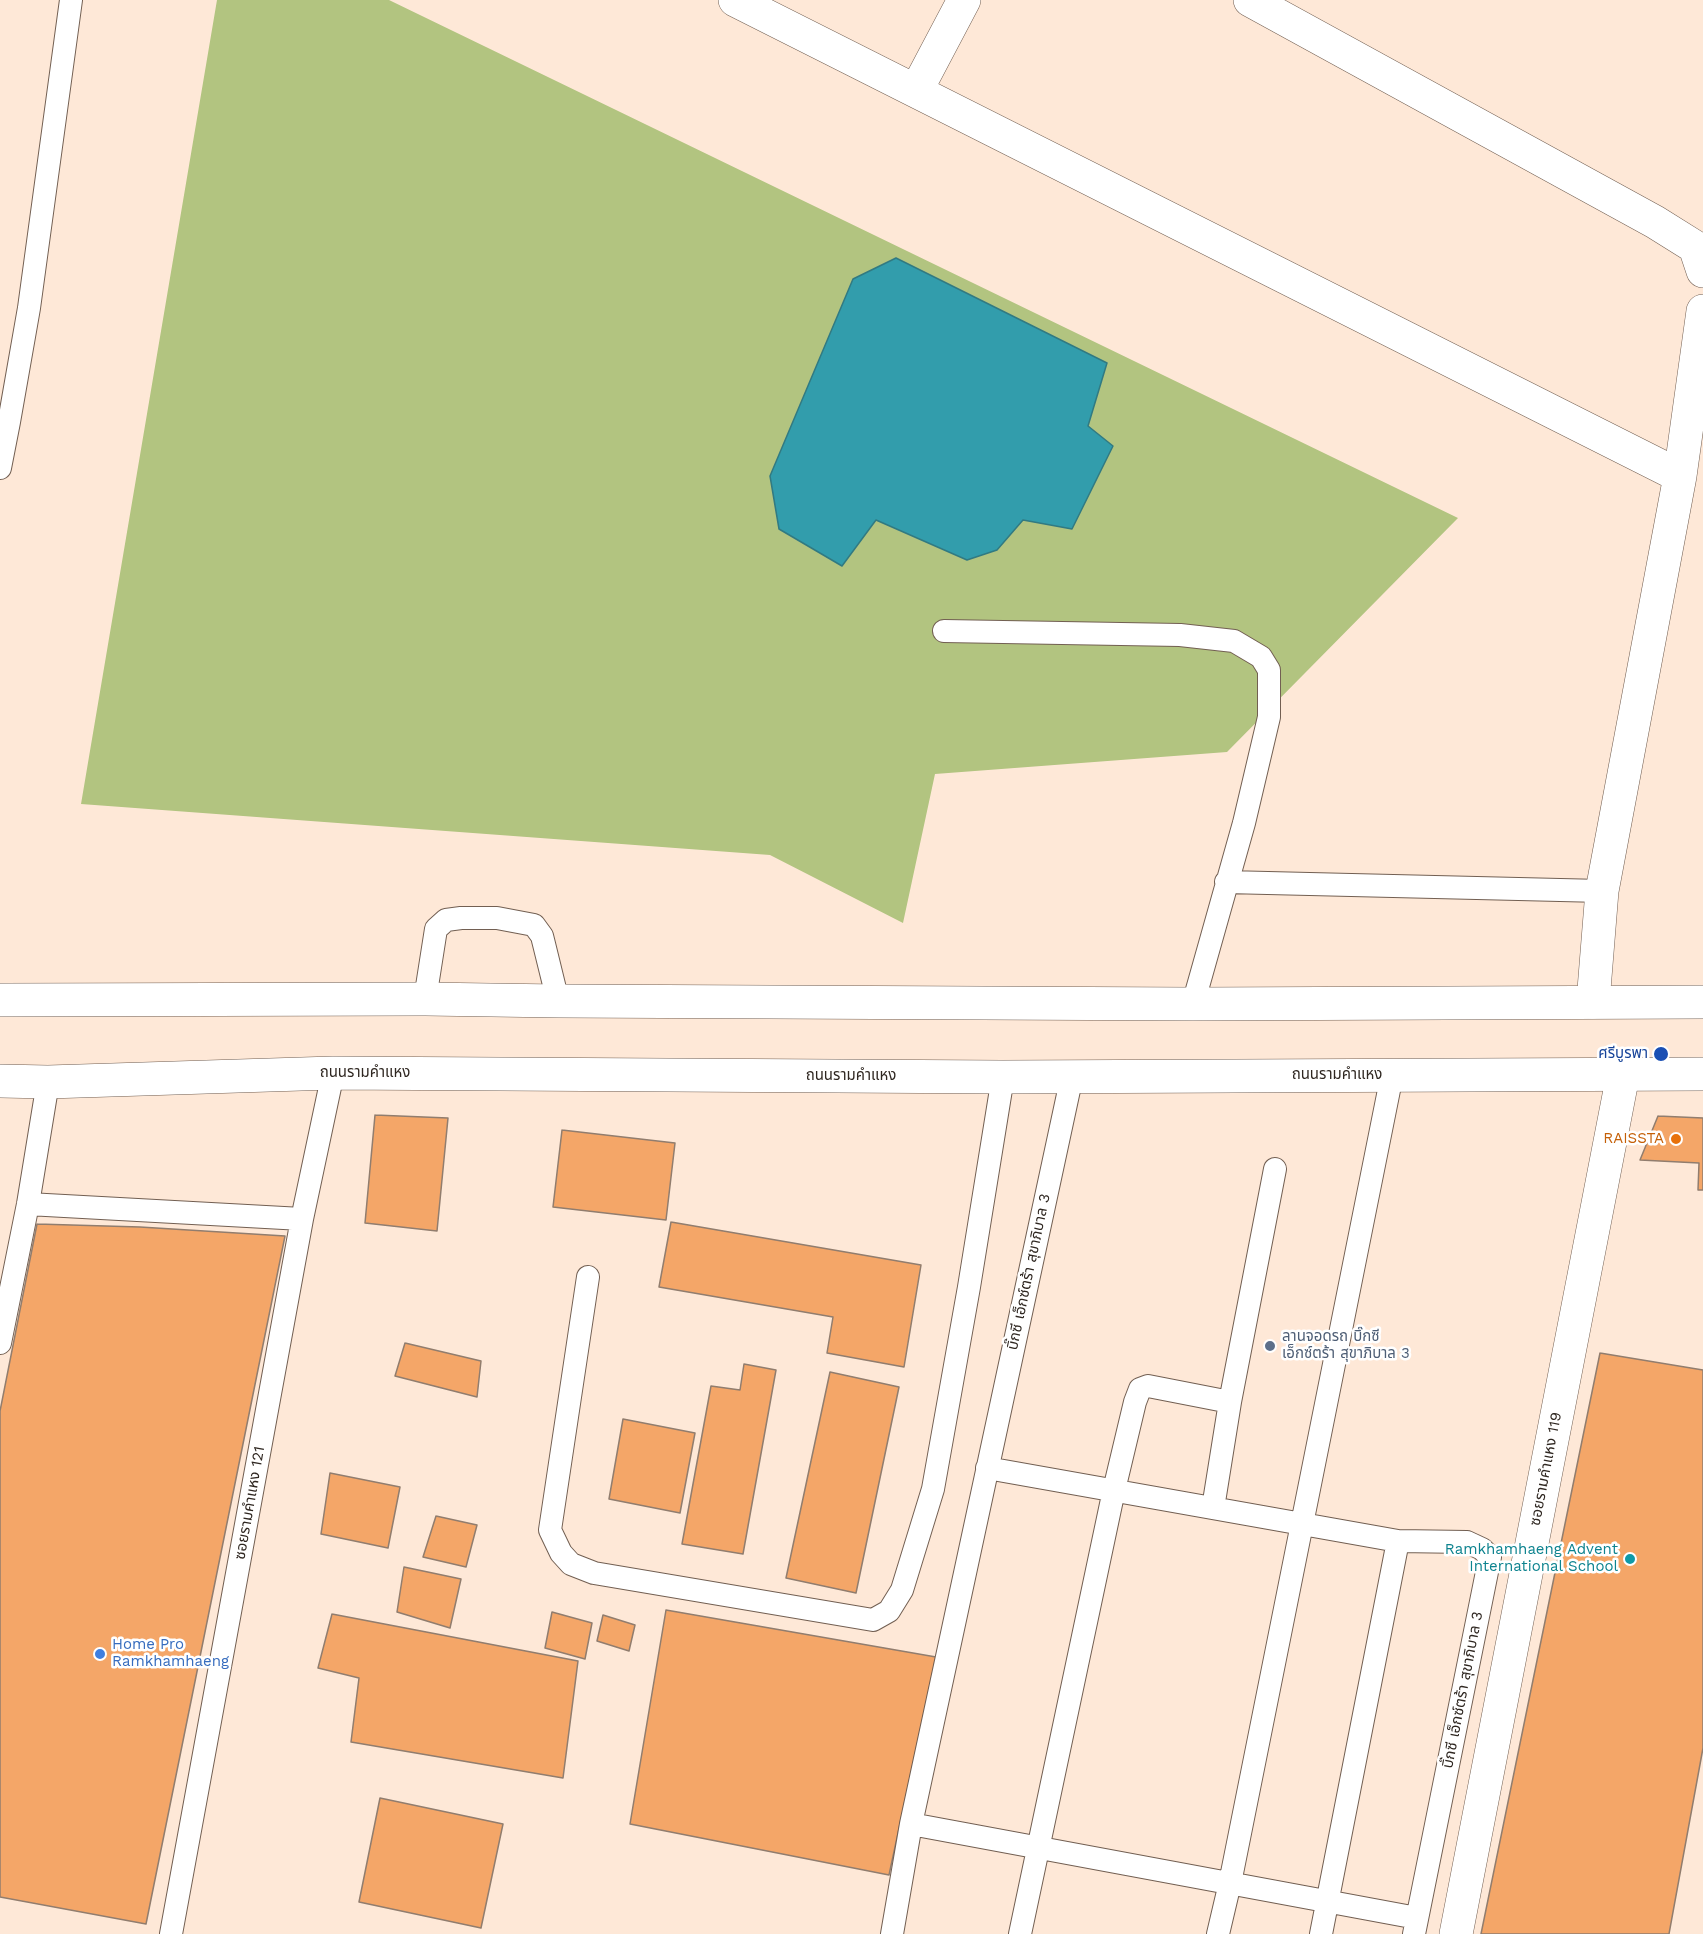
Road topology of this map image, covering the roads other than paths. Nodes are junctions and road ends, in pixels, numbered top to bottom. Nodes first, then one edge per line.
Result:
1 (71, 0) edge
2 (735, 0) edge
3 (964, 0) edge
4 (1250, 0) edge
5 (916, 91) junction
6 (1703, 271) edge
7 (1703, 311) edge
8 (0, 468) edge
9 (1680, 476) junction
10 (944, 631) dead end
11 (1226, 882) junction
12 (1602, 891) junction
13 (425, 999) junction
14 (0, 1000) edge
15 (558, 1001) junction
16 (1593, 1002) junction
17 (1703, 1002) edge
18 (1193, 1004) junction
19 (333, 1073) junction
20 (1703, 1074) edge
21 (1392, 1075) junction
22 (1623, 1075) junction
23 (1072, 1076) junction
24 (1003, 1077) junction
25 (0, 1081) edge
26 (48, 1082) junction
27 (1275, 1169) dead end
28 (28, 1204) junction
29 (302, 1219) junction
30 (588, 1277) dead end
31 (0, 1343) edge
32 (1230, 1402) junction
33 (987, 1468) junction
34 (1114, 1490) junction
35 (1213, 1508) junction
36 (1301, 1524) junction
37 (1398, 1541) junction
38 (911, 1824) junction
39 (1037, 1847) junction
40 (1230, 1883) junction
41 (1328, 1902) junction
42 (1416, 1926) edge
43 (171, 1934) edge
44 (892, 1934) edge
45 (1020, 1934) edge
46 (1218, 1934) edge
47 (1321, 1934) edge
48 (1456, 1934) edge

1 - 8 lane
2 - 5 main road
3 - 5 main road
4 - 6 main road
5 - 9 main road
7 - 9 main road
9 - 12 main road
10 - 11 lane
11 - 12 lane
11 - 18 lane
12 - 16 main road
13 - 14 main road
13 - 15 main road
13 - 15 lane
15 - 18 main road
16 - 17 main road
16 - 18 main road
19 - 24 main road, ถนนรามคำแหง
19 - 26 main road, ถนนรามคำแหง
19 - 29 lane, ซอยรามคำแหง 121
20 - 22 main road, ถนนรามคำแหง
21 - 22 main road, ถนนรามคำแหง
21 - 23 main road, ถนนรามคำแหง
21 - 36 lane
22 - 48 main road, ซอยรามคำแหง 119
23 - 24 main road, ถนนรามคำแหง
23 - 33 lane, บิ๊กซี เอ็กซ์ตร้า สุขาภิบาล 3
24 - 30 lane
25 - 26 main road, ถนนรามคำแหง
26 - 28 lane
27 - 32 lane
28 - 29 lane
28 - 31 lane
29 - 43 lane, ซอยรามคำแหง 121
32 - 34 lane
32 - 35 lane
33 - 34 lane, บิ๊กซี เอ็กซ์ตร้า สุขาภิบาล 3
33 - 38 lane, บิ๊กซี เอ็กซ์ตร้า สุขาภิบาล 3
34 - 35 lane, บิ๊กซี เอ็กซ์ตร้า สุขาภิบาล 3
34 - 39 lane
35 - 36 lane, บิ๊กซี เอ็กซ์ตร้า สุขาภิบาล 3
36 - 37 lane, บิ๊กซี เอ็กซ์ตร้า สุขาภิบาล 3
36 - 40 lane
37 - 41 lane
37 - 42 lane, บิ๊กซี เอ็กซ์ตร้า สุขาภิบาล 3
38 - 39 lane, บิ๊กซี เอ็กซ์ตร้า สุขาภิบาล 3
38 - 44 lane, บิ๊กซี เอ็กซ์ตร้า สุขาภิบาล 3
39 - 40 lane, บิ๊กซี เอ็กซ์ตร้า สุขาภิบาล 3
39 - 45 lane
40 - 41 lane, บิ๊กซี เอ็กซ์ตร้า สุขาภิบาล 3
40 - 46 lane
41 - 42 lane, บิ๊กซี เอ็กซ์ตร้า สุขาภิบาล 3
41 - 47 lane

